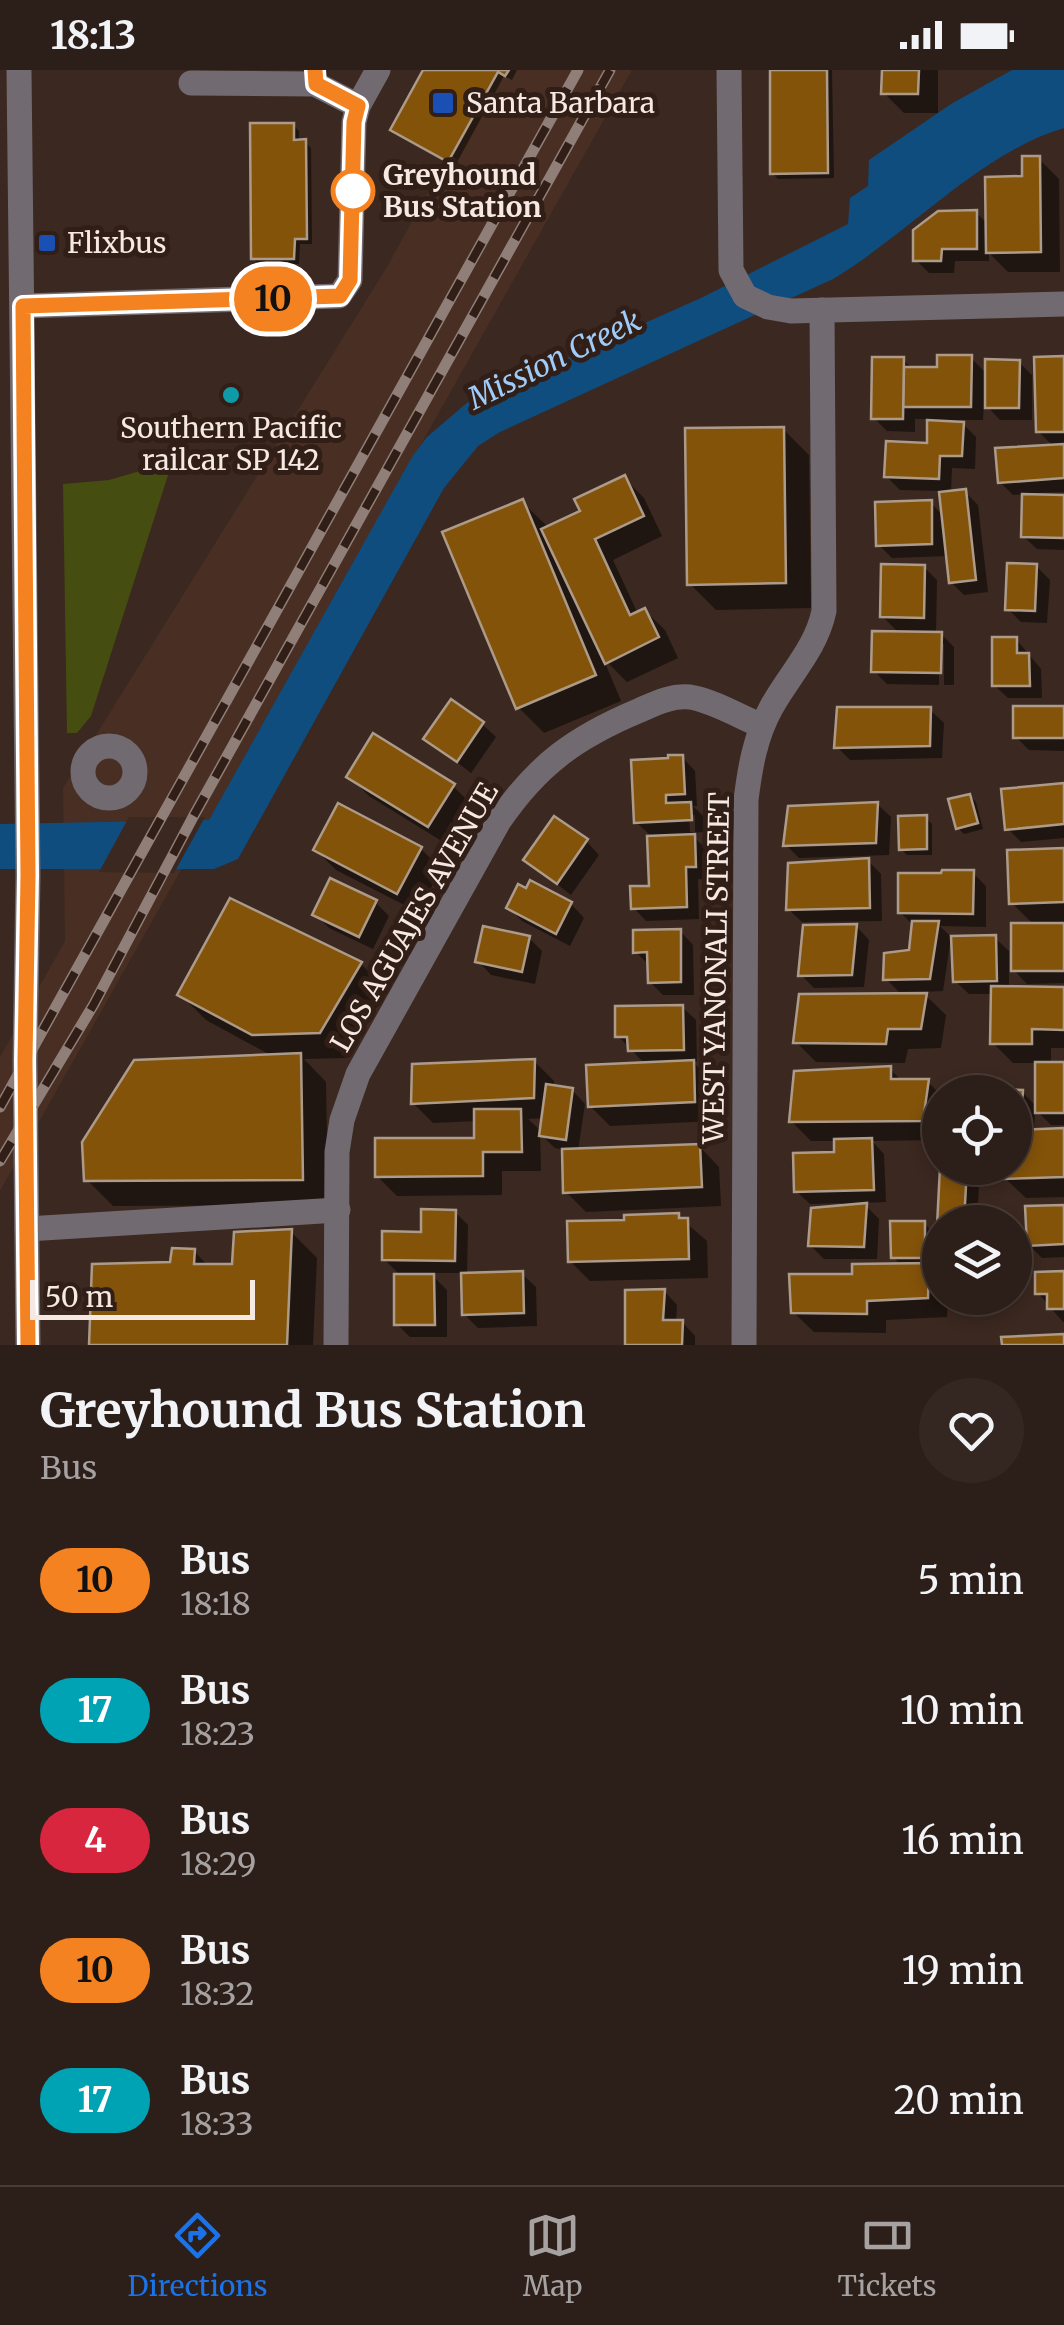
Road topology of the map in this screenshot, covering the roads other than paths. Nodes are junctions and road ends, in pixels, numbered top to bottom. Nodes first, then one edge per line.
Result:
1 (18, 70) edge
2 (378, 70) edge
3 (730, 70) edge
4 (315, 77) edge
5 (191, 83) dead end
6 (358, 106) junction
7 (1064, 304) edge
8 (23, 306) junction
9 (822, 310) junction
10 (762, 726) junction
11 (338, 1210) junction
12 (27, 1229) junction
13 (28, 1345) edge
14 (336, 1345) edge
15 (744, 1345) edge

1 - 8 street
2 - 6 street
3 - 9 street
4 - 5 street
4 - 6 street
6 - 8 street
7 - 9 street
8 - 12 street
9 - 10 street, WEST YANONALI STREET
10 - 11 street, LOS AGUAJES AVENUE
10 - 15 street, WEST YANONALI STREET
11 - 12 street
11 - 14 street, LOS AGUAJES AVENUE
12 - 13 street

